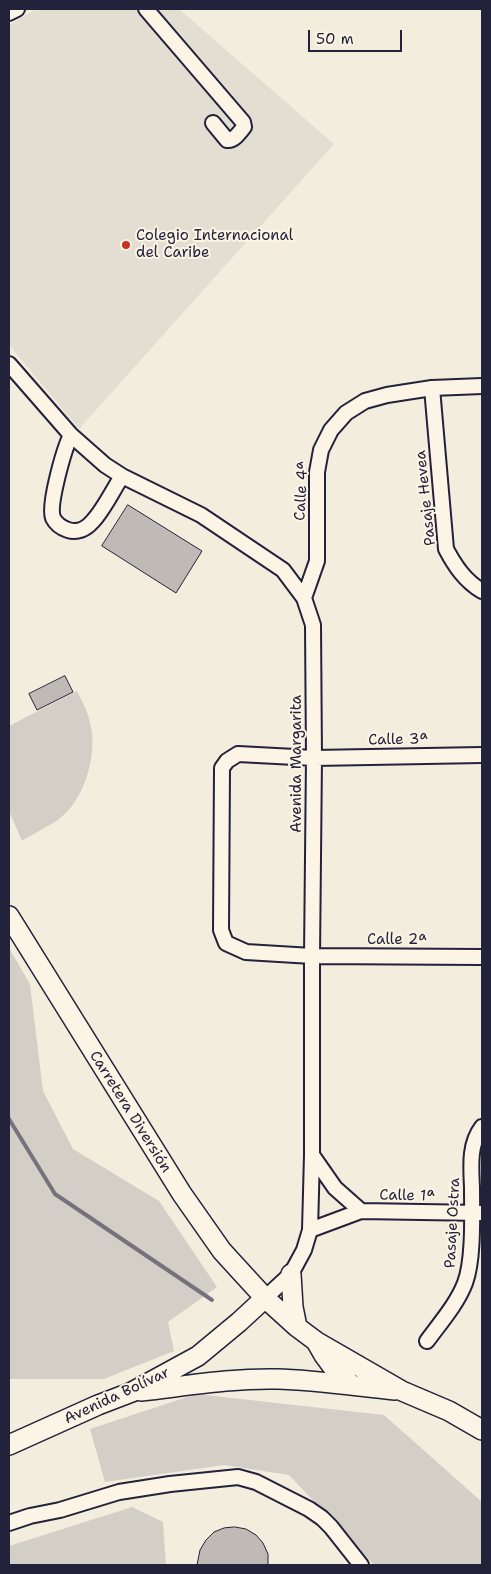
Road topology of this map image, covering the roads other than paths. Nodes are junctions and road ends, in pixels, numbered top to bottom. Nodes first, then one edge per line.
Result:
1 (17, 9) edge
2 (146, 9) edge
3 (9, 13) edge
4 (213, 123) dead end
5 (9, 364) edge
6 (482, 386) edge
7 (432, 388) junction
8 (70, 435) junction
9 (122, 476) junction
10 (482, 591) edge
11 (304, 598) junction
12 (482, 755) edge
13 (314, 758) junction
14 (9, 916) edge
15 (312, 956) junction
16 (482, 957) edge
17 (482, 1128) edge
18 (312, 1155) junction
19 (360, 1211) junction
20 (477, 1213) edge
21 (310, 1230) junction
22 (292, 1274) junction
23 (265, 1298) junction
24 (297, 1327) junction
25 (427, 1341) dead end
26 (317, 1342) junction
27 (352, 1385) junction
28 (402, 1391) junction
29 (132, 1392) junction
30 (482, 1430) edge
31 (9, 1445) edge
32 (9, 1523) edge
33 (361, 1565) edge

1 - 3 street
2 - 4 street
5 - 8 street, Avenida Margarita
6 - 7 street, Calle 4ª
7 - 10 street, Pasaje Hevea
7 - 11 street, Calle 4ª
8 - 9 street, Avenida Margarita
8 - 9 street
9 - 11 street, Avenida Margarita
11 - 13 street, Avenida Margarita
12 - 13 street, Calle 3ª
13 - 15 street, Avenida Margarita
13 - 15 street, Calle 3ª
14 - 23 main road, Carretera Diversión
15 - 16 street, Calle 2ª
15 - 18 street, Avenida Margarita
17 - 20 street, Pasaje Ostra
18 - 19 street
18 - 21 street, Avenida Margarita
19 - 20 street, Calle 1ª
19 - 21 street
20 - 25 street, Pasaje Ostra
21 - 22 street, Avenida Margarita
22 - 23 street, Avenida Margarita
22 - 24 main road
23 - 24 main road, Carretera Diversión
23 - 29 main road, Avenida Bolívar
24 - 26 main road, Carretera Diversión
26 - 27 main road
26 - 28 main road, Carretera Diversión
27 - 28 main road
27 - 29 main road
28 - 30 main road
29 - 31 main road, Avenida Bolívar
32 - 33 street

